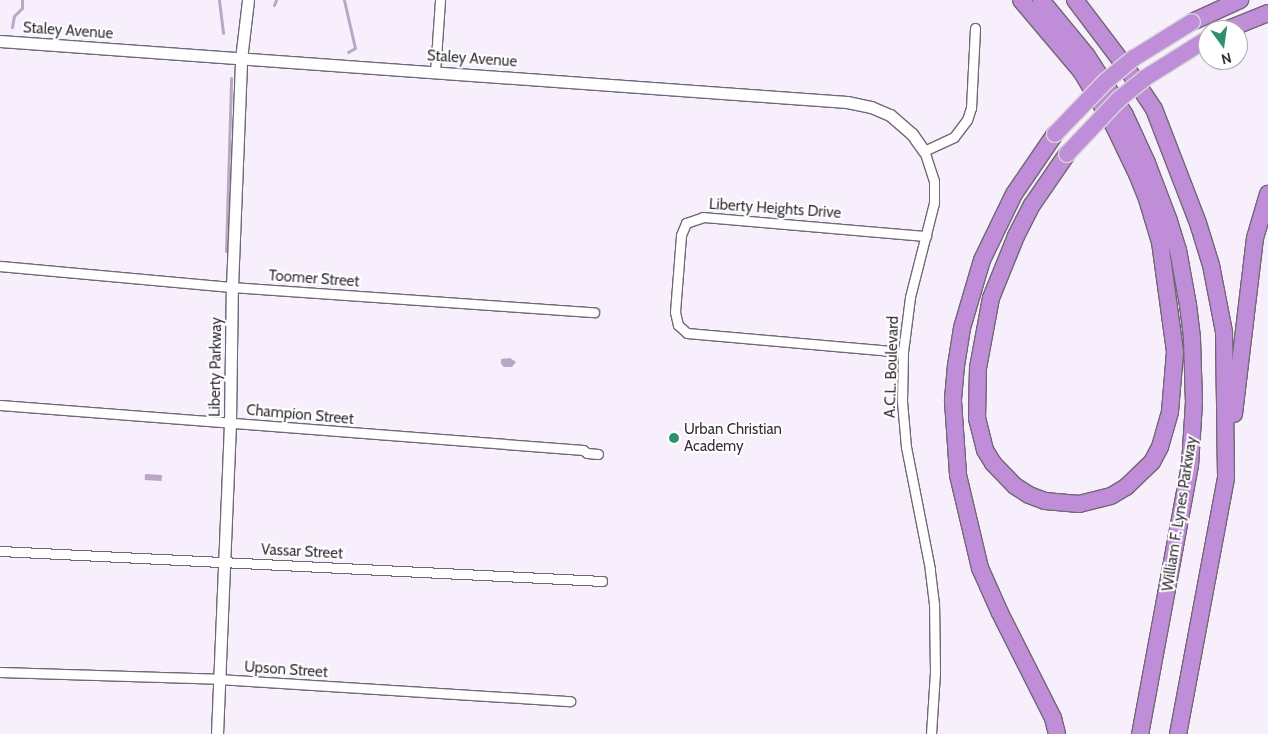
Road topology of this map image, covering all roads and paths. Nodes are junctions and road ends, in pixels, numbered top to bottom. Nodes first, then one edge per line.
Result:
1 (248, 0) edge
2 (440, 0) edge
3 (1021, 0) edge
4 (1041, 0) edge
5 (1075, 0) edge
6 (1240, 0) edge
7 (1268, 13) edge
8 (1248, 21) edge
9 (975, 28) dead end
10 (0, 41) edge
11 (1198, 45) edge
12 (241, 59) junction
13 (435, 72) junction
14 (1106, 113) edge
15 (1106, 113) edge
16 (1106, 113) edge
17 (1106, 113) edge
18 (924, 151) junction
19 (1268, 194) edge
20 (926, 236) junction
21 (0, 266) edge
22 (232, 287) junction
23 (594, 312) dead end
24 (903, 352) junction
25 (0, 405) edge
26 (230, 423) junction
27 (598, 454) dead end
28 (1226, 478) junction
29 (0, 551) edge
30 (223, 561) junction
31 (602, 581) dead end
32 (0, 672) edge
33 (218, 679) junction
34 (570, 701) dead end
35 (217, 734) edge
36 (931, 734) edge
37 (1057, 734) edge
38 (1140, 734) edge
39 (1178, 734) edge

1 - 12 street, Liberty Parkway
2 - 13 street
3 - 14 highway, bridge
4 - 38 highway, William F. Lynes Parkway
5 - 28 highway
6 - 37 highway, bridge
7 - 8 highway
9 - 18 street
10 - 12 street, Staley Avenue
11 - 17 highway, bridge
12 - 13 street, Staley Avenue
12 - 22 street, Liberty Parkway
13 - 18 street, Staley Avenue
15 - 16 highway, bridge
18 - 20 street, A.C.L. Boulevard
19 - 28 highway
20 - 24 street, A.C.L. Boulevard
20 - 24 street, Liberty Heights Drive
21 - 22 street, Toomer Street
22 - 23 street, Toomer Street
22 - 26 street, Liberty Parkway
24 - 36 street, A.C.L. Boulevard
25 - 26 street, Champion Street
26 - 27 street, Champion Street
26 - 30 street, Liberty Parkway
28 - 39 highway
29 - 30 street, Vassar Street
30 - 31 street, Vassar Street
30 - 33 street, Liberty Parkway
32 - 33 street, Upson Street
33 - 34 street, Upson Street
33 - 35 street, Liberty Parkway

